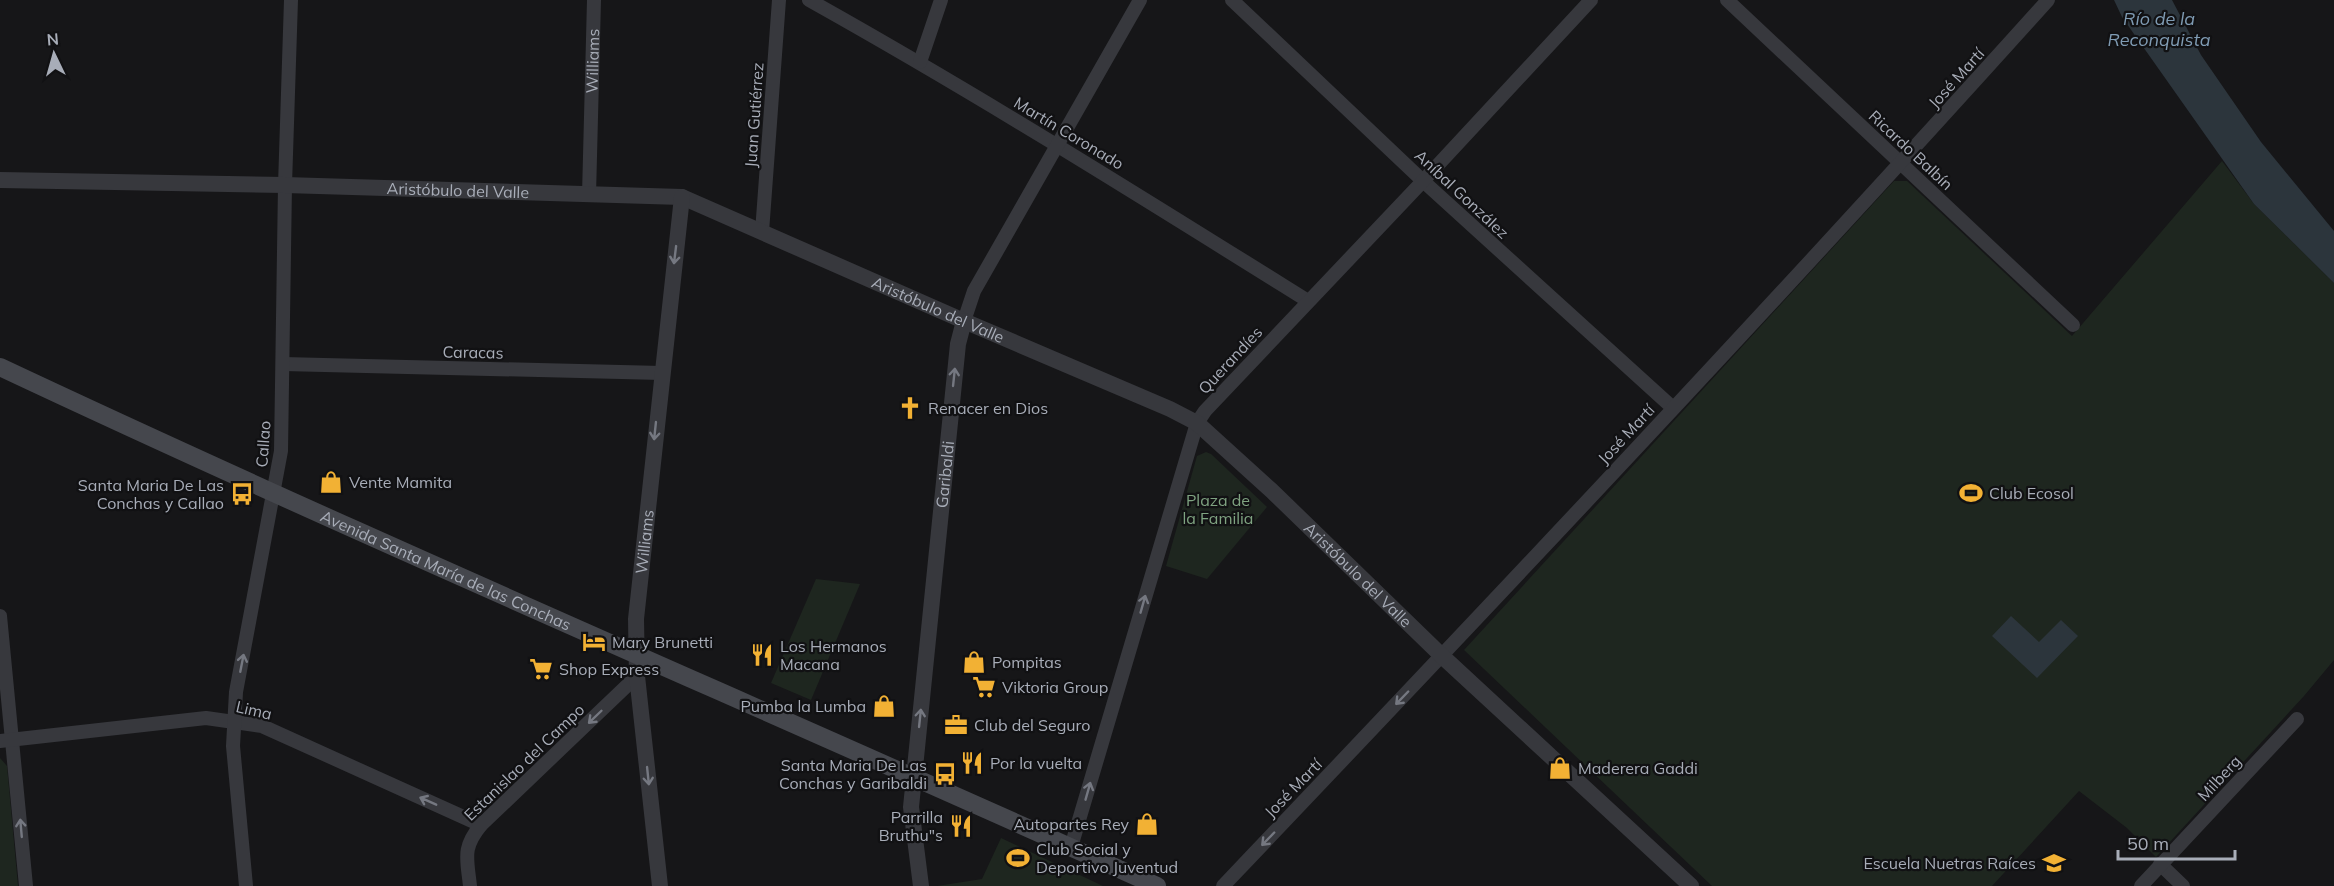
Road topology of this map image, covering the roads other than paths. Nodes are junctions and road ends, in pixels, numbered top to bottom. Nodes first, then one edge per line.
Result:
1 (291, 0) edge
2 (594, 0) edge
3 (779, 0) edge
4 (809, 0) edge
5 (941, 0) edge
6 (1140, 0) edge
7 (1232, 0) edge
8 (1591, 0) edge
9 (1727, 0) edge
10 (2048, 0) edge
11 (920, 62) junction
12 (1057, 144) junction
13 (1901, 164) junction
14 (0, 180) edge
15 (1424, 181) junction
16 (285, 185) junction
17 (589, 195) junction
18 (682, 197) junction
19 (762, 232) junction
20 (1308, 301) junction
21 (964, 321) junction
22 (2073, 325) dead end
23 (283, 364) junction
24 (0, 368) edge
25 (662, 373) junction
26 (1673, 408) junction
27 (1197, 423) junction
28 (275, 492) junction
29 (0, 616) edge
30 (637, 655) junction
31 (1442, 656) junction
32 (637, 676) junction
33 (2297, 718) dead end
34 (234, 721) junction
35 (6, 740) edge
36 (914, 776) junction
37 (481, 825) junction
38 (1071, 847) junction
39 (2160, 864) junction
40 (1686, 884) edge
41 (26, 886) edge
42 (246, 886) edge
43 (470, 886) edge
44 (660, 886) edge
45 (921, 886) edge
46 (1157, 886) edge
47 (1223, 886) edge
48 (2140, 886) edge
49 (2183, 886) edge

1 - 16 street, Callao
2 - 17 street, Williams
3 - 19 street, Juan Gutiérrez
4 - 11 street, Martín Coronado
5 - 11 street
6 - 12 street, Garibaldi
7 - 15 street, Aníbal González
8 - 15 street, Querandíes
9 - 13 street, Ricardo Balbín
10 - 13 street, José Martí
11 - 12 street, Martín Coronado
12 - 20 street, Martín Coronado
12 - 21 street, Garibaldi
13 - 22 street, Ricardo Balbín
13 - 26 street, José Martí
14 - 16 street, Aristóbulo del Valle
15 - 20 street, Querandíes
15 - 26 street, Aníbal González
16 - 17 street, Aristóbulo del Valle
16 - 23 street, Callao
17 - 18 street, Aristóbulo del Valle
18 - 19 street, Aristóbulo del Valle
18 -> 25 street, Williams
19 - 21 street, Aristóbulo del Valle
20 - 27 street, Querandíes
21 - 27 street, Aristóbulo del Valle
36 -> 21 street, Garibaldi
23 - 25 street, Caracas
23 - 28 street, Callao
24 - 28 main road, Avenida Santa María de las Conchas
25 -> 30 street, Williams
26 - 31 street, José Martí
27 - 31 street, Aristóbulo del Valle
38 -> 27 street, Querandíes
28 - 30 main road, Avenida Santa María de las Conchas
34 -> 28 street, Callao
29 - 35 street
30 - 32 street, Williams
30 - 36 main road, Avenida Santa María de las Conchas
31 - 40 street, Aristóbulo del Valle
31 -> 47 street, José Martí
32 -> 37 street, Estanislao del Campo
32 -> 44 street, Williams
33 - 39 street, Milberg
34 - 35 street, Lima
37 -> 34 street, Lima
34 - 42 street, Callao
41 -> 35 street
36 - 38 main road, Avenida Santa María de las Conchas
36 - 45 street, Garibaldi
37 - 43 street, Estanislao del Campo
38 - 46 main road, Avenida Santa María de las Conchas
39 - 48 street, Milberg
39 - 49 street

